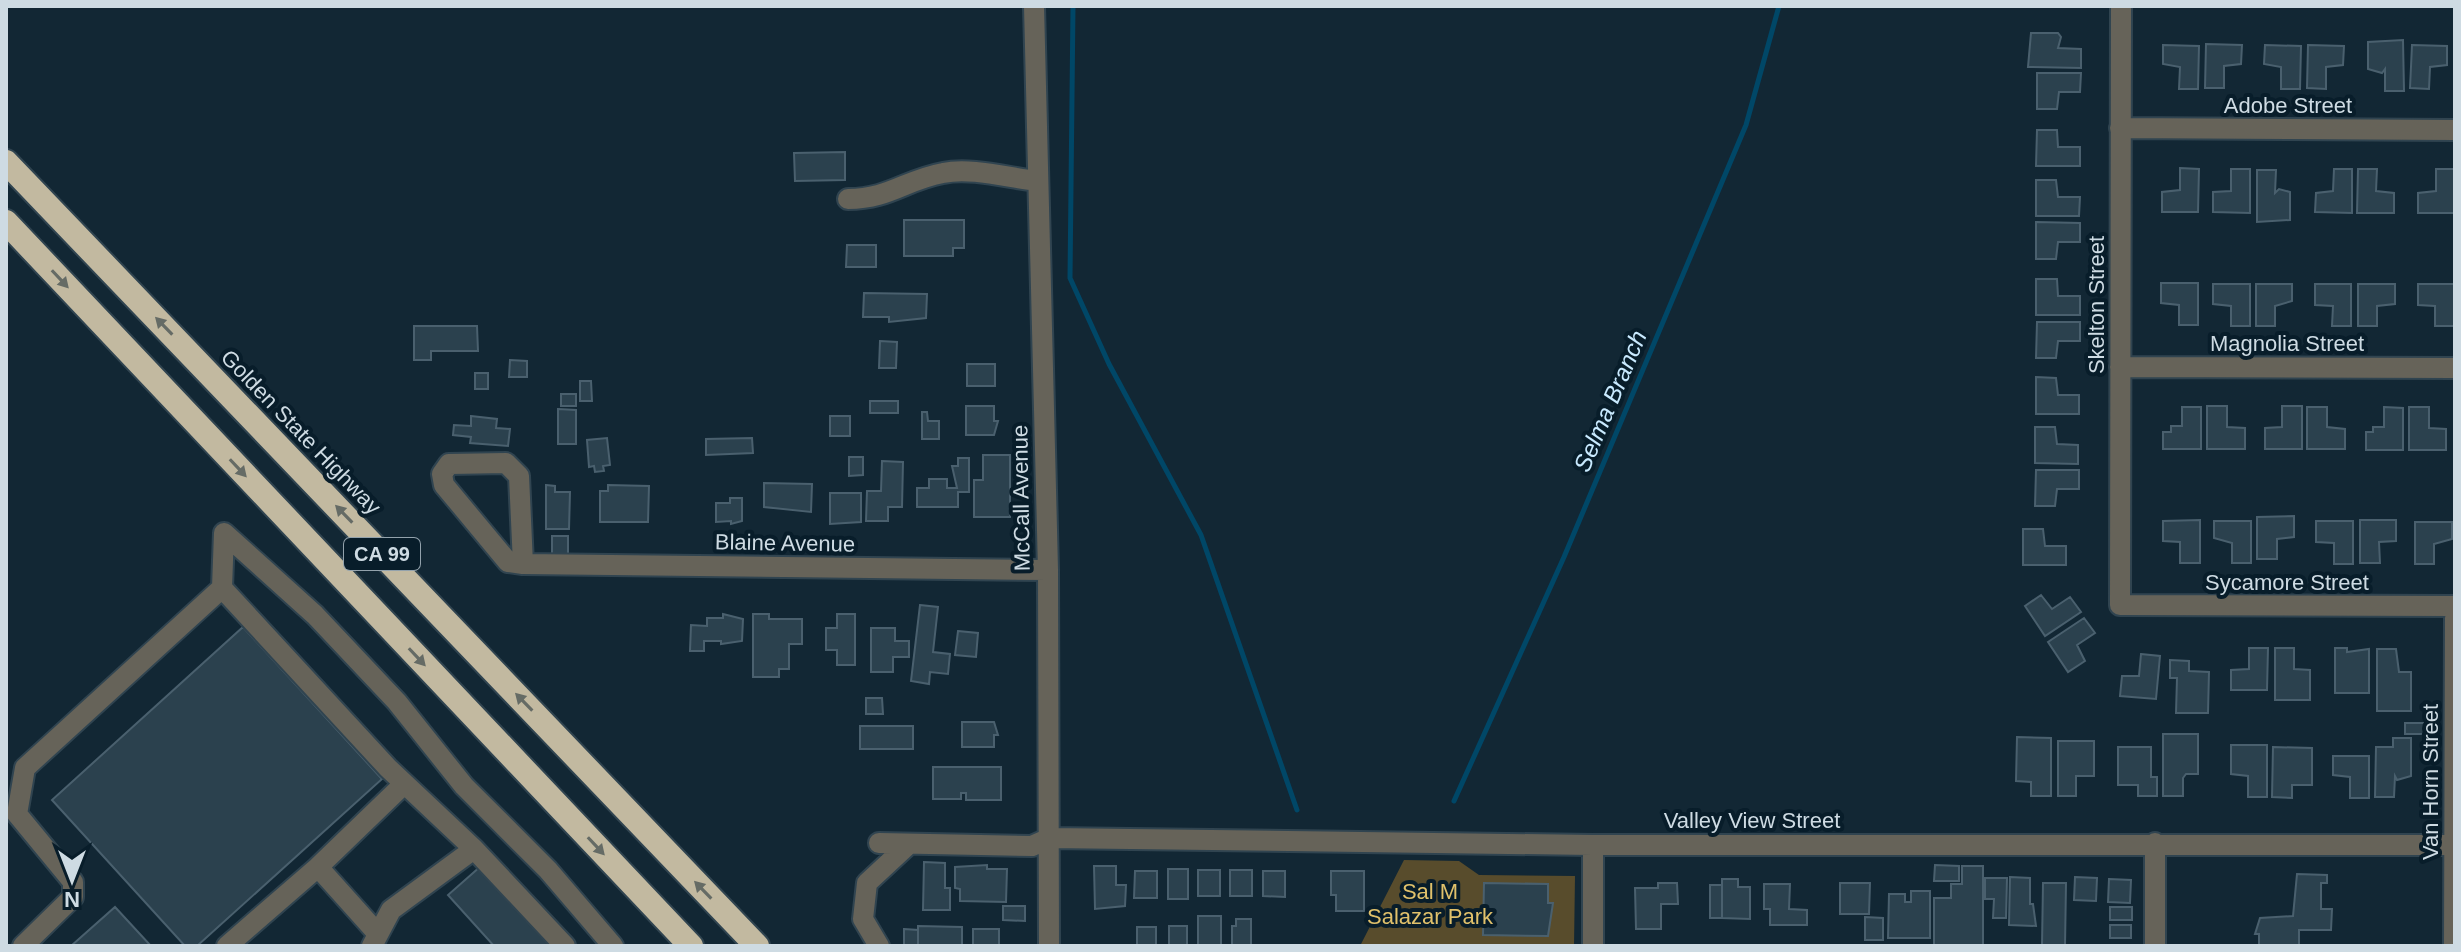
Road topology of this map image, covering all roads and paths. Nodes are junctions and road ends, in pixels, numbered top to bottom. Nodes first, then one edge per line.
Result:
1 (1034, 6) edge
2 (2121, 6) edge
3 (2120, 128) junction
4 (2455, 130) edge
5 (6, 162) edge
6 (1037, 181) junction
7 (848, 199) dead end
8 (6, 222) edge
9 (2120, 367) junction
10 (2455, 368) edge
11 (523, 564) junction
12 (1048, 570) junction
13 (222, 588) junction
14 (2120, 605) joint
15 (2455, 606) edge
16 (2455, 618) edge
17 (404, 784) junction
18 (1050, 838) junction
19 (879, 843) dead end
20 (2155, 843) junction
21 (909, 844) junction
22 (1593, 845) junction
23 (2454, 845) edge
24 (474, 849) junction
25 (318, 867) junction
26 (375, 940) edge
27 (23, 946) edge
28 (227, 946) edge
29 (565, 946) edge
30 (613, 946) edge
31 (691, 946) edge
32 (757, 946) edge
33 (879, 946) edge
34 (1049, 946) edge
35 (1593, 946) edge
36 (2155, 946) edge
37 (2454, 946) edge

1 - 6 street, McCall Avenue
2 - 3 street, Skelton Street
3 - 4 street, Adobe Street
3 - 9 street, Skelton Street
32 -> 5 highway, Golden State Highway / CA 99
6 - 7 street
6 - 12 street, McCall Avenue
8 -> 31 highway, CA 99
9 - 10 street, Magnolia Street
9 - 14 street, Skelton Street
11 - 11 street
11 - 12 street, Blaine Avenue
12 - 18 street, McCall Avenue
13 - 17 street
13 - 27 street
13 - 30 street
14 - 15 street, Sycamore Street
16 - 23 street, Van Horn Street
17 - 24 street
17 - 25 street
18 - 21 street, Valley View Street
18 - 22 street, Valley View Street
18 - 34 street, McCall Avenue
19 - 21 street, Valley View Street
20 - 22 street, Valley View Street
20 - 23 street, Valley View Street
20 - 36 street
21 - 33 street
22 - 35 street
23 - 37 street, Van Horn Street
24 - 26 street
24 - 29 street
25 - 26 street
25 - 28 street

